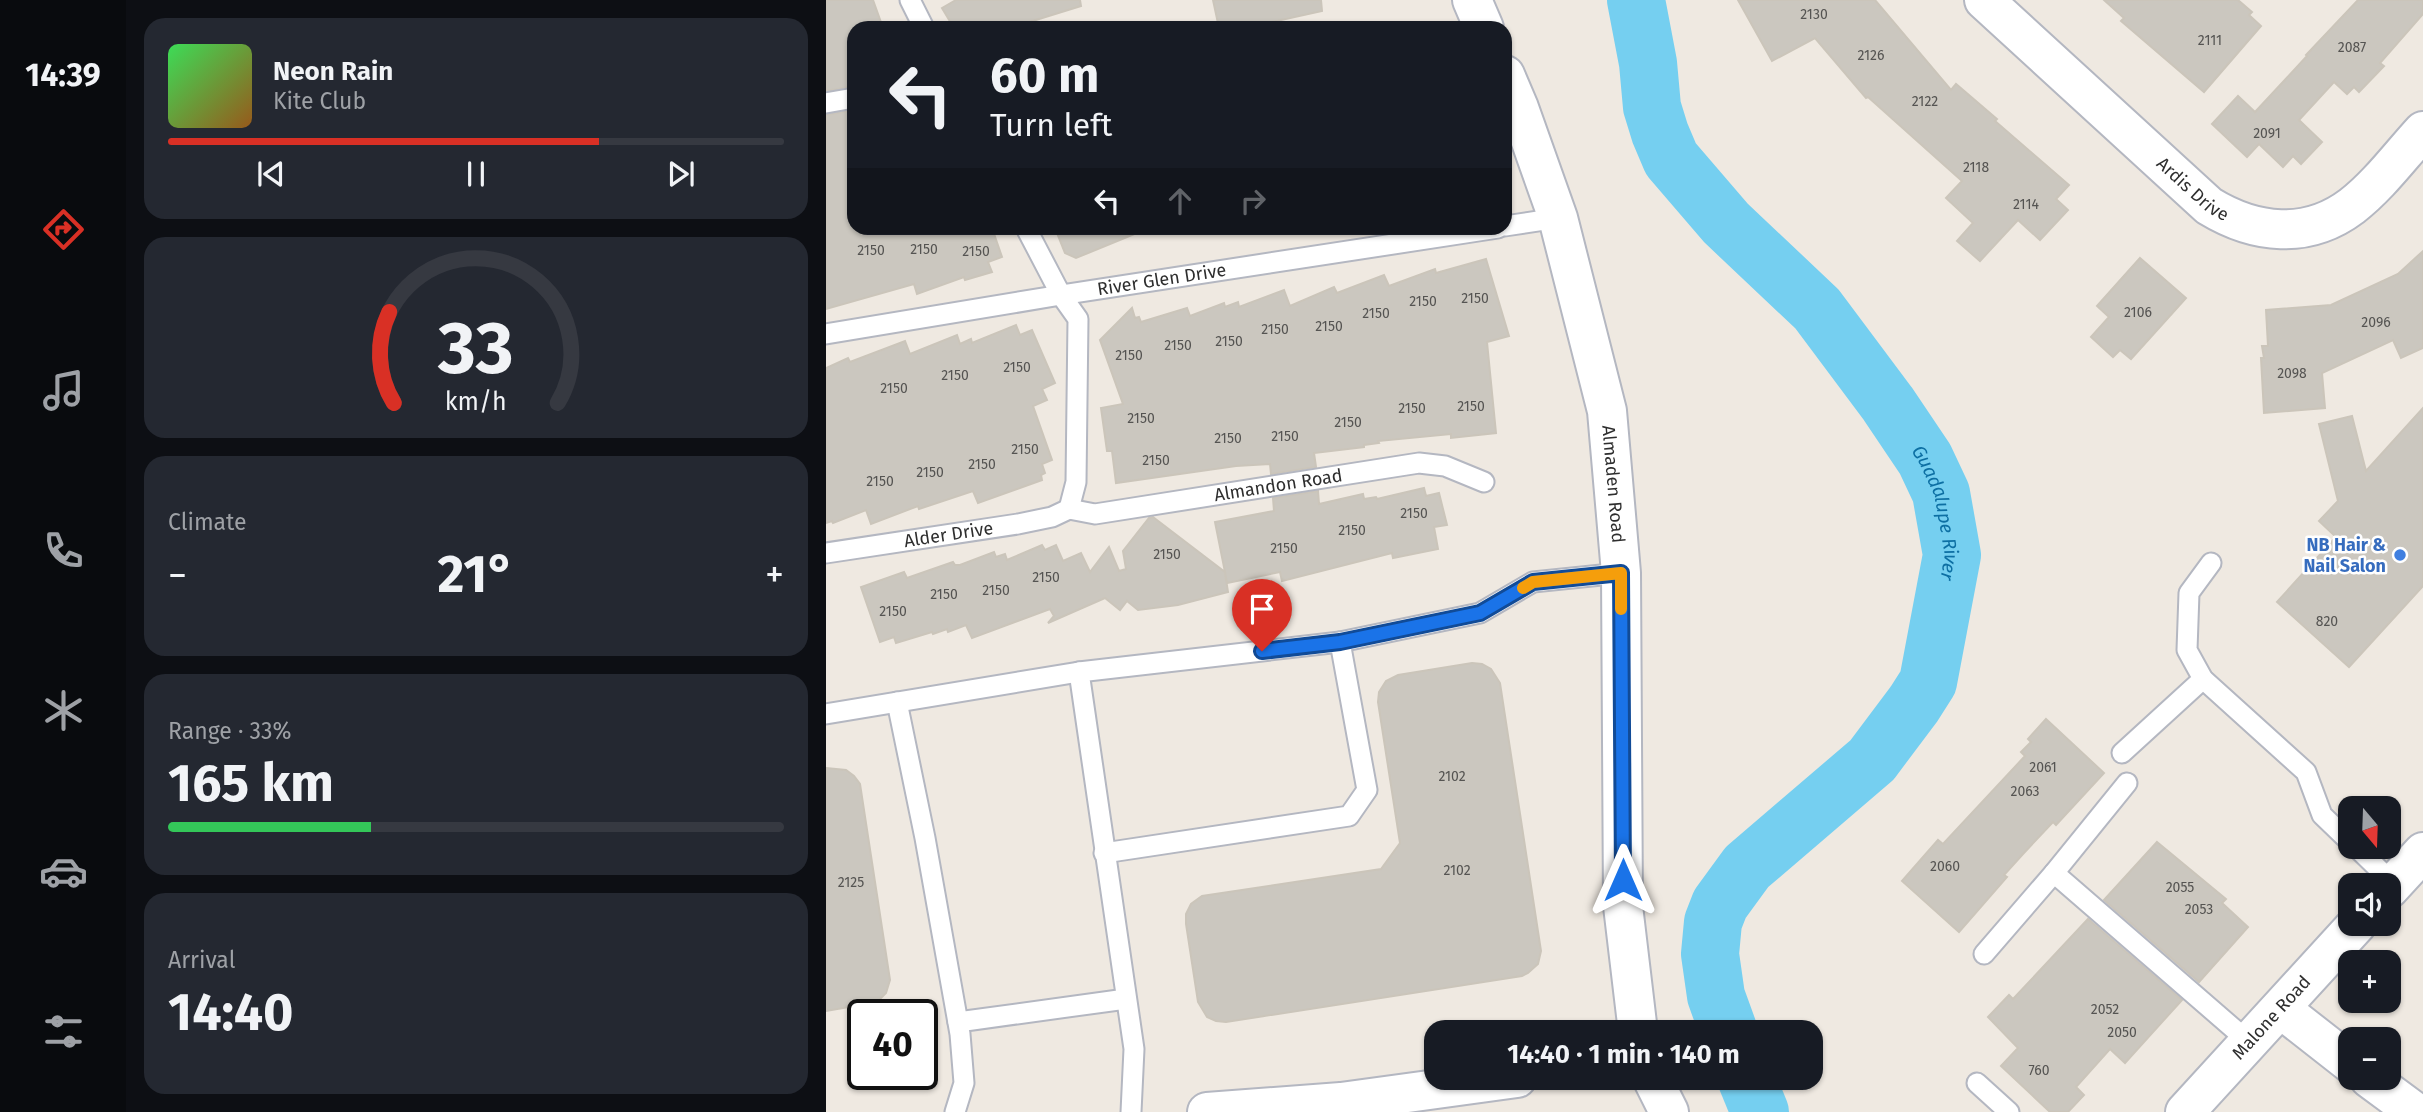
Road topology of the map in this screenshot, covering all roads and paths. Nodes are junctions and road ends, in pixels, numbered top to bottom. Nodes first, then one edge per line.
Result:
1 (910, 0) edge
2 (1472, 0) edge
3 (1984, 0) edge
4 (920, 21) edge
5 (1481, 21) edge
6 (1512, 92) edge
7 (847, 99) edge
8 (826, 103) edge
9 (2423, 131) edge
10 (1558, 218) junction
11 (1512, 225) edge
12 (1030, 235) edge
13 (1451, 235) edge
14 (1061, 295) junction
15 (826, 334) edge
16 (1483, 482) dead end
17 (1069, 509) junction
18 (826, 553) edge
19 (2211, 563) dead end
20 (1621, 573) junction
21 (1340, 642) junction
22 (1079, 672) junction
23 (2203, 679) junction
24 (897, 702) junction
25 (826, 714) edge
26 (2122, 753) dead end
27 (2127, 783) dead end
28 (2338, 830) edge
29 (2423, 852) edge
30 (1104, 853) junction
31 (2367, 859) edge
32 (2054, 873) junction
33 (2379, 873) edge
34 (2401, 875) edge
35 (2346, 936) edge
36 (1984, 954) dead end
37 (1126, 999) junction
38 (2281, 1009) junction
39 (1637, 1020) edge
40 (958, 1022) junction
41 (2249, 1042) junction
42 (2338, 1054) edge
43 (1977, 1083) dead end
44 (1449, 1090) edge
45 (1658, 1090) edge
46 (2385, 1090) edge
47 (1342, 1109) edge
48 (955, 1112) edge
49 (1131, 1112) edge
50 (1207, 1112) edge
51 (1669, 1112) edge
52 (2009, 1112) edge
53 (2185, 1112) edge
54 (2415, 1112) edge

1 - 4 lane
2 - 5 street
3 - 9 street, Ardis Drive
6 - 10 street, Almaden Road
7 - 8 lane
10 - 11 lane
10 - 20 street, Almaden Road
12 - 14 lane
13 - 14 lane, River Glen Drive
14 - 15 lane, River Glen Drive
14 - 17 lane
16 - 17 lane, Almandon Road
17 - 18 lane, Alder Drive
19 - 23 lane
20 - 21 lane
20 - 39 street, Almaden Road
21 - 22 lane
21 - 30 lane
22 - 24 lane
22 - 30 lane
23 - 26 lane
23 - 28 lane
24 - 25 lane
24 - 40 lane
27 - 32 lane
29 - 34 street
30 - 37 lane
31 - 33 lane
32 - 36 lane
32 - 41 lane
35 - 38 street, Malone Road
37 - 40 lane
37 - 49 lane
38 - 41 street, Malone Road
38 - 42 street
40 - 48 lane
41 - 53 street, Malone Road
43 - 52 lane
44 - 47 street
45 - 51 street
46 - 54 street
47 - 50 street

